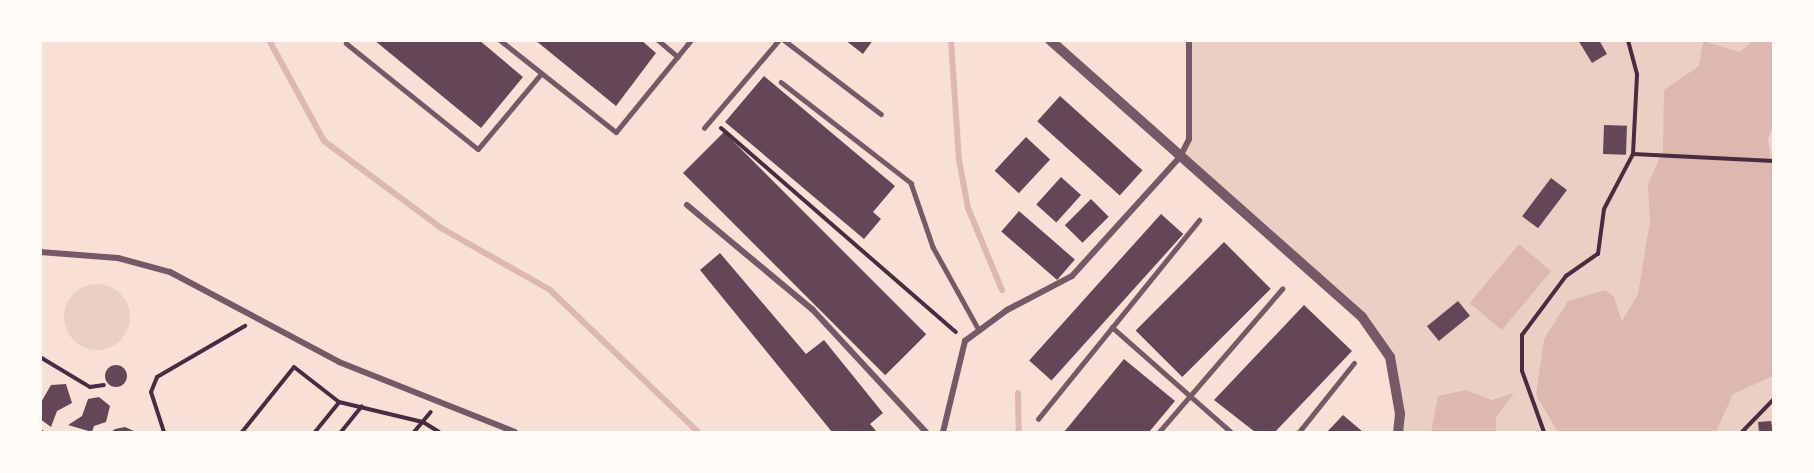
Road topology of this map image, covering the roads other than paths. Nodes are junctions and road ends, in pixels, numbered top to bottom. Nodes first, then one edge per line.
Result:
1 (500, 40) edge
2 (658, 40) edge
3 (691, 40) edge
4 (779, 40) edge
5 (784, 40) edge
6 (1050, 40) edge
7 (1189, 40) edge
8 (346, 43) dead end
9 (678, 57) junction
10 (541, 74) junction
11 (781, 82) dead end
12 (881, 114) dead end
13 (704, 128) dead end
14 (1180, 157) junction
15 (687, 205) dead end
16 (1199, 220) dead end
17 (40, 252) edge
18 (1282, 289) dead end
19 (1112, 327) junction
20 (979, 330) junction
21 (1354, 363) dead end
22 (1187, 394) junction
23 (1038, 419) dead end
24 (515, 432) edge
25 (927, 432) edge
26 (943, 432) edge
27 (1159, 432) edge
28 (1231, 432) edge
29 (1299, 432) edge
30 (1398, 432) edge

1 - 10 lane
2 - 9 lane
3 - 9 lane
4 - 13 lane
5 - 12 lane
6 - 14 street
7 - 14 street
8 - 10 lane
9 - 10 lane
11 - 20 lane
14 - 20 street
14 - 30 street
15 - 25 street
16 - 19 lane
17 - 24 street
18 - 22 lane
19 - 22 lane
19 - 23 lane
20 - 26 street
21 - 29 lane
22 - 27 lane
22 - 28 lane

